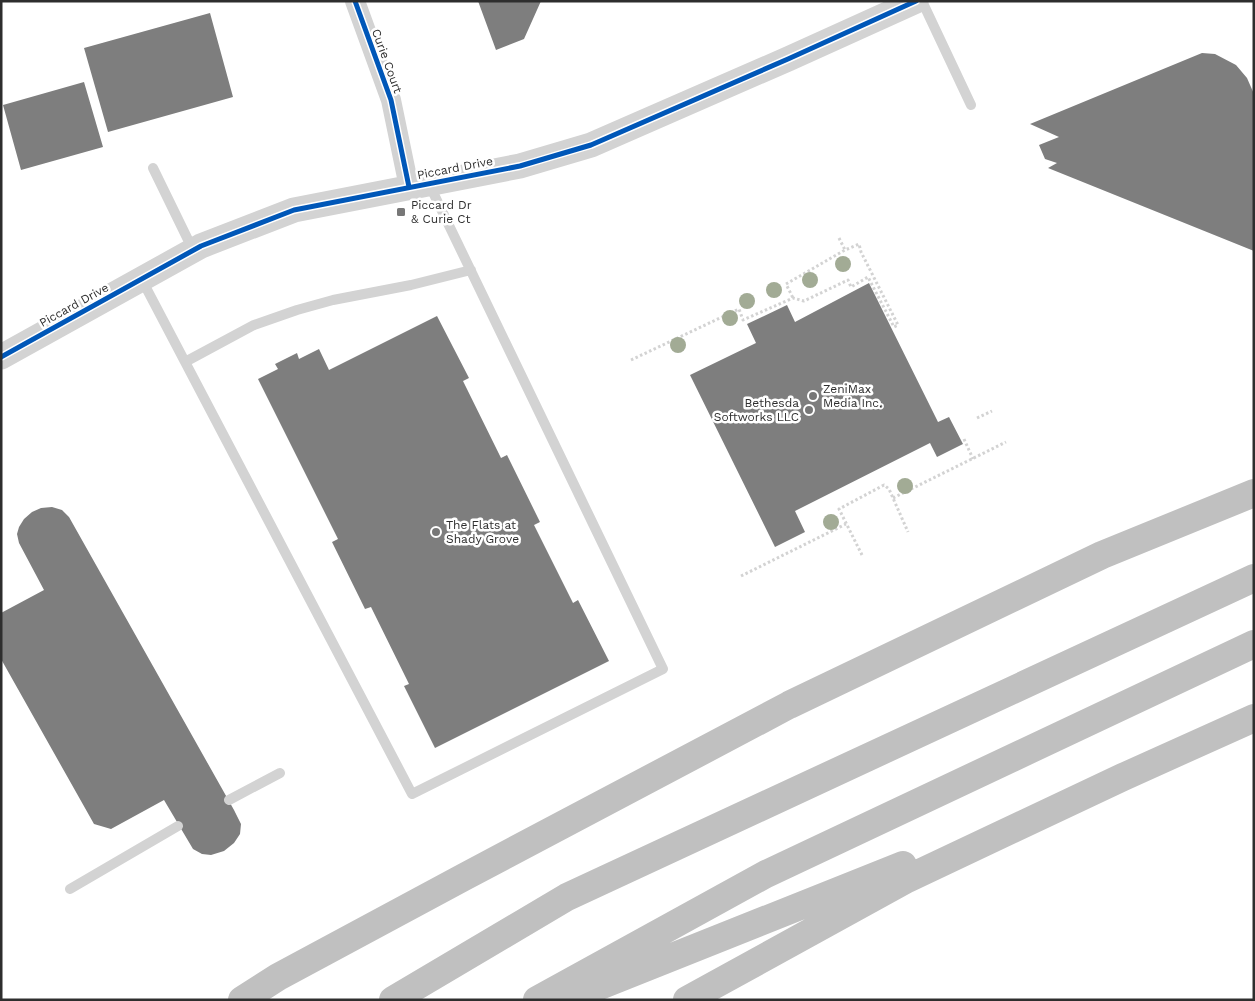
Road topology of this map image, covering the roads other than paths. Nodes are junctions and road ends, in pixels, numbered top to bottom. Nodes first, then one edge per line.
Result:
1 (355, 1) edge
2 (916, 1) edge
3 (922, 1) edge
4 (971, 105) dead end
5 (153, 168) dead end
6 (419, 185) junction
7 (193, 250) junction
8 (471, 270) junction
9 (142, 279) junction
10 (1, 356) edge
11 (185, 362) junction
12 (1254, 493) edge
13 (1254, 578) edge
14 (1254, 644) edge
15 (1254, 718) edge
16 (280, 773) dead end
17 (1123, 777) junction
18 (228, 800) dead end
19 (178, 826) dead end
20 (70, 889) dead end
21 (242, 1000) edge
22 (393, 1000) edge
23 (537, 1000) edge
24 (566, 1000) edge
25 (687, 1000) edge

1 - 6 street, Curie Court
2 - 6 street, Piccard Drive
3 - 4 lane
5 - 7 lane
6 - 7 street, Piccard Drive
6 - 8 lane
7 - 9 street, Piccard Drive
8 - 11 lane
8 - 11 lane
9 - 10 street, Piccard Drive
9 - 11 lane
12 - 21 highway
13 - 22 highway
14 - 23 highway
15 - 17 highway
16 - 18 lane
17 - 24 highway
17 - 25 highway
19 - 20 lane

